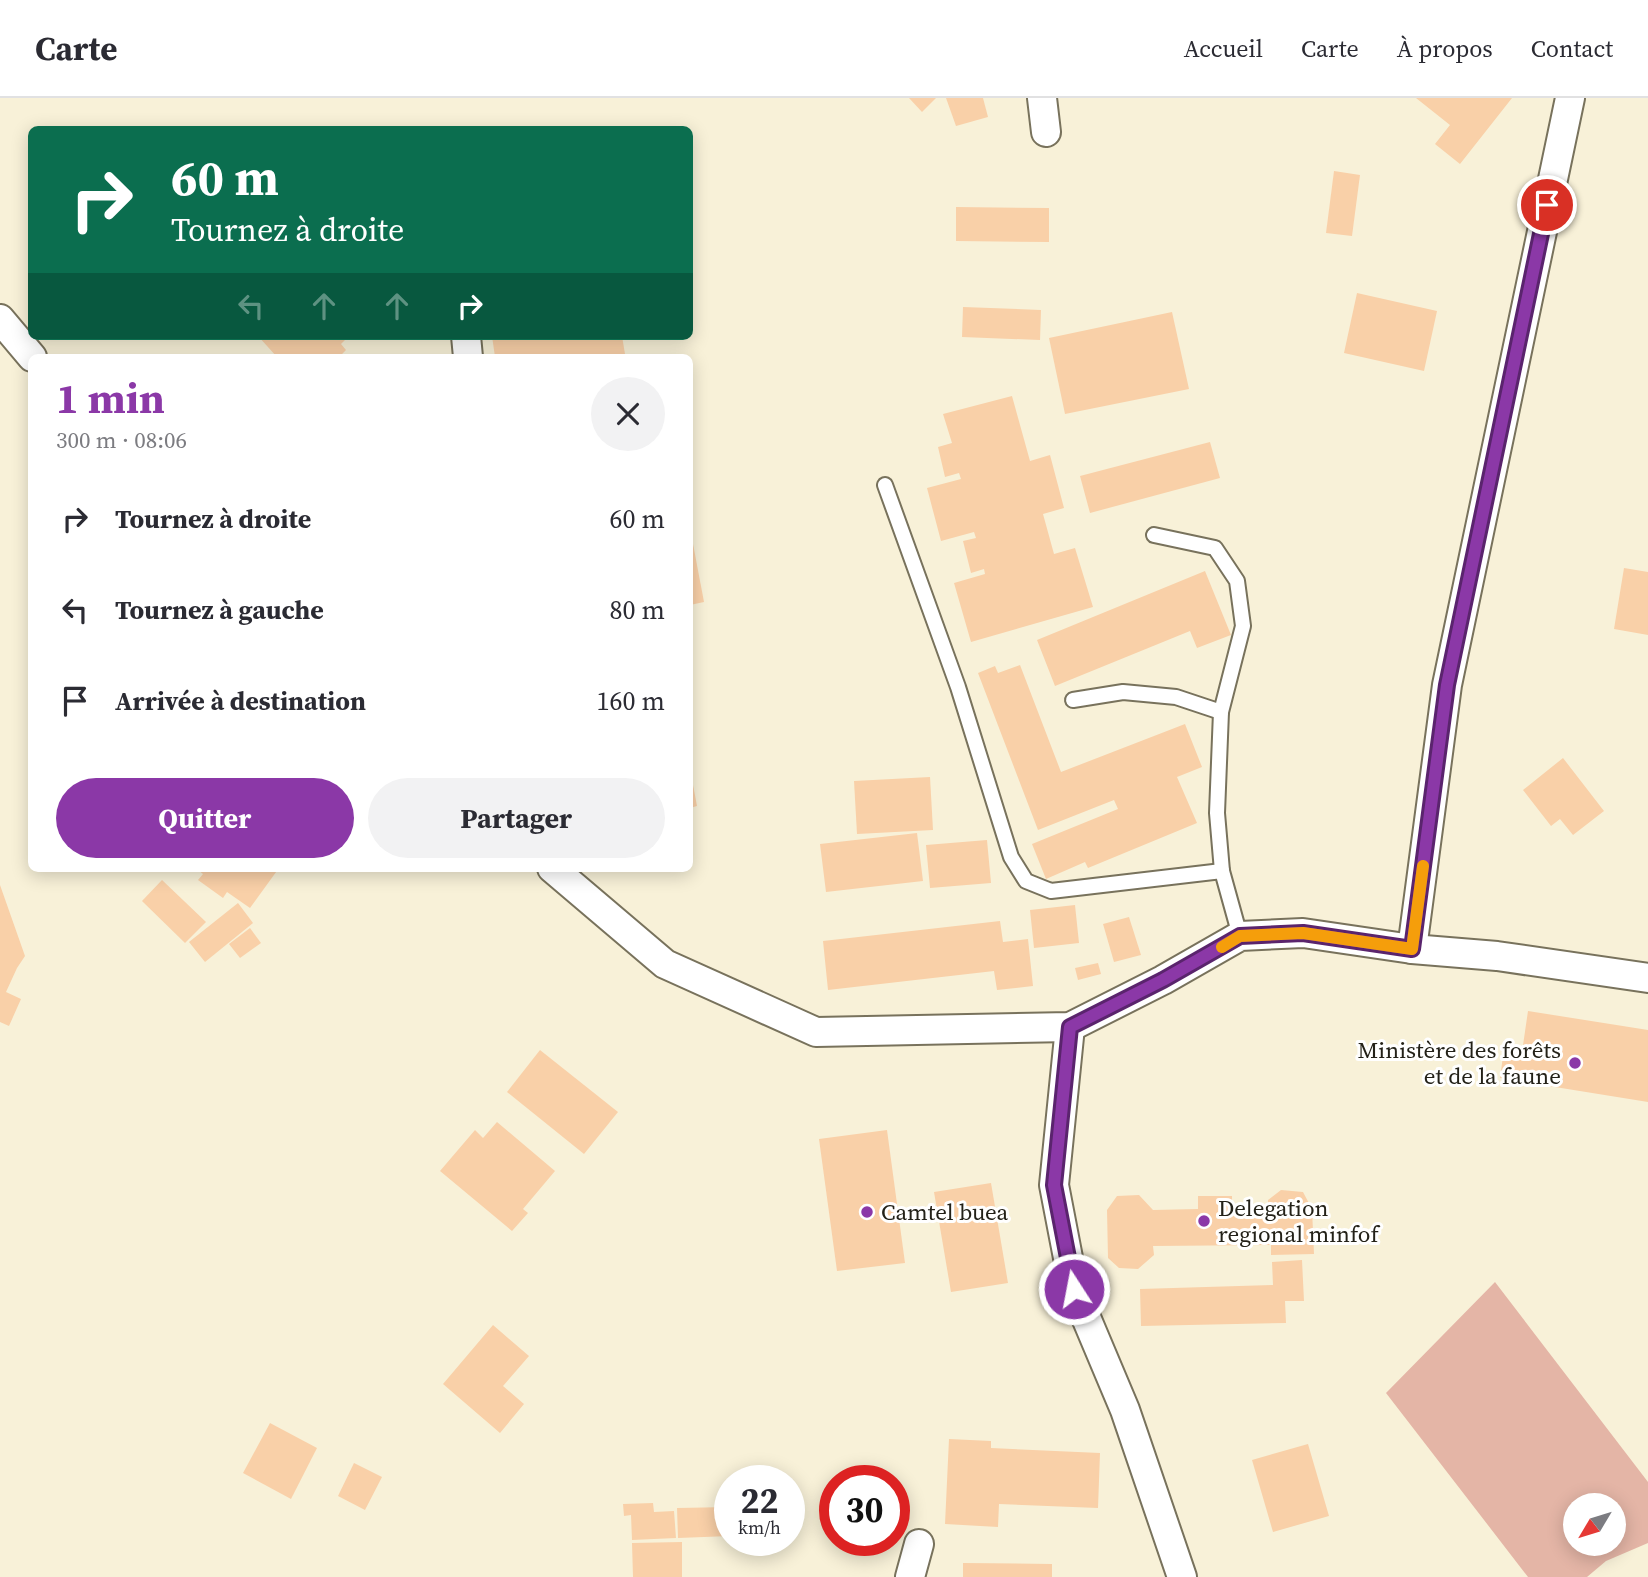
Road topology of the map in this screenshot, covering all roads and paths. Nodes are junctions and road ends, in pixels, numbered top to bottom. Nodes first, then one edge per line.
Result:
1 (1042, 98) edge
2 (1570, 98) edge
3 (1046, 132) dead end
4 (0, 319) edge
5 (29, 354) edge
6 (885, 485) dead end
7 (1154, 535) dead end
8 (1073, 700) dead end
9 (1221, 712) junction
10 (1222, 871) junction
11 (557, 872) edge
12 (1240, 936) junction
13 (1412, 949) junction
14 (1648, 978) edge
15 (1070, 1027) junction
16 (919, 1544) dead end
17 (910, 1577) edge
18 (1182, 1577) edge

1 - 3 street
2 - 13 street
4 - 5 street
6 - 10 lane
7 - 9 lane
8 - 9 lane
9 - 10 lane
10 - 12 lane
11 - 15 street
12 - 13 street
12 - 15 street
13 - 14 street
15 - 18 street
16 - 17 street

